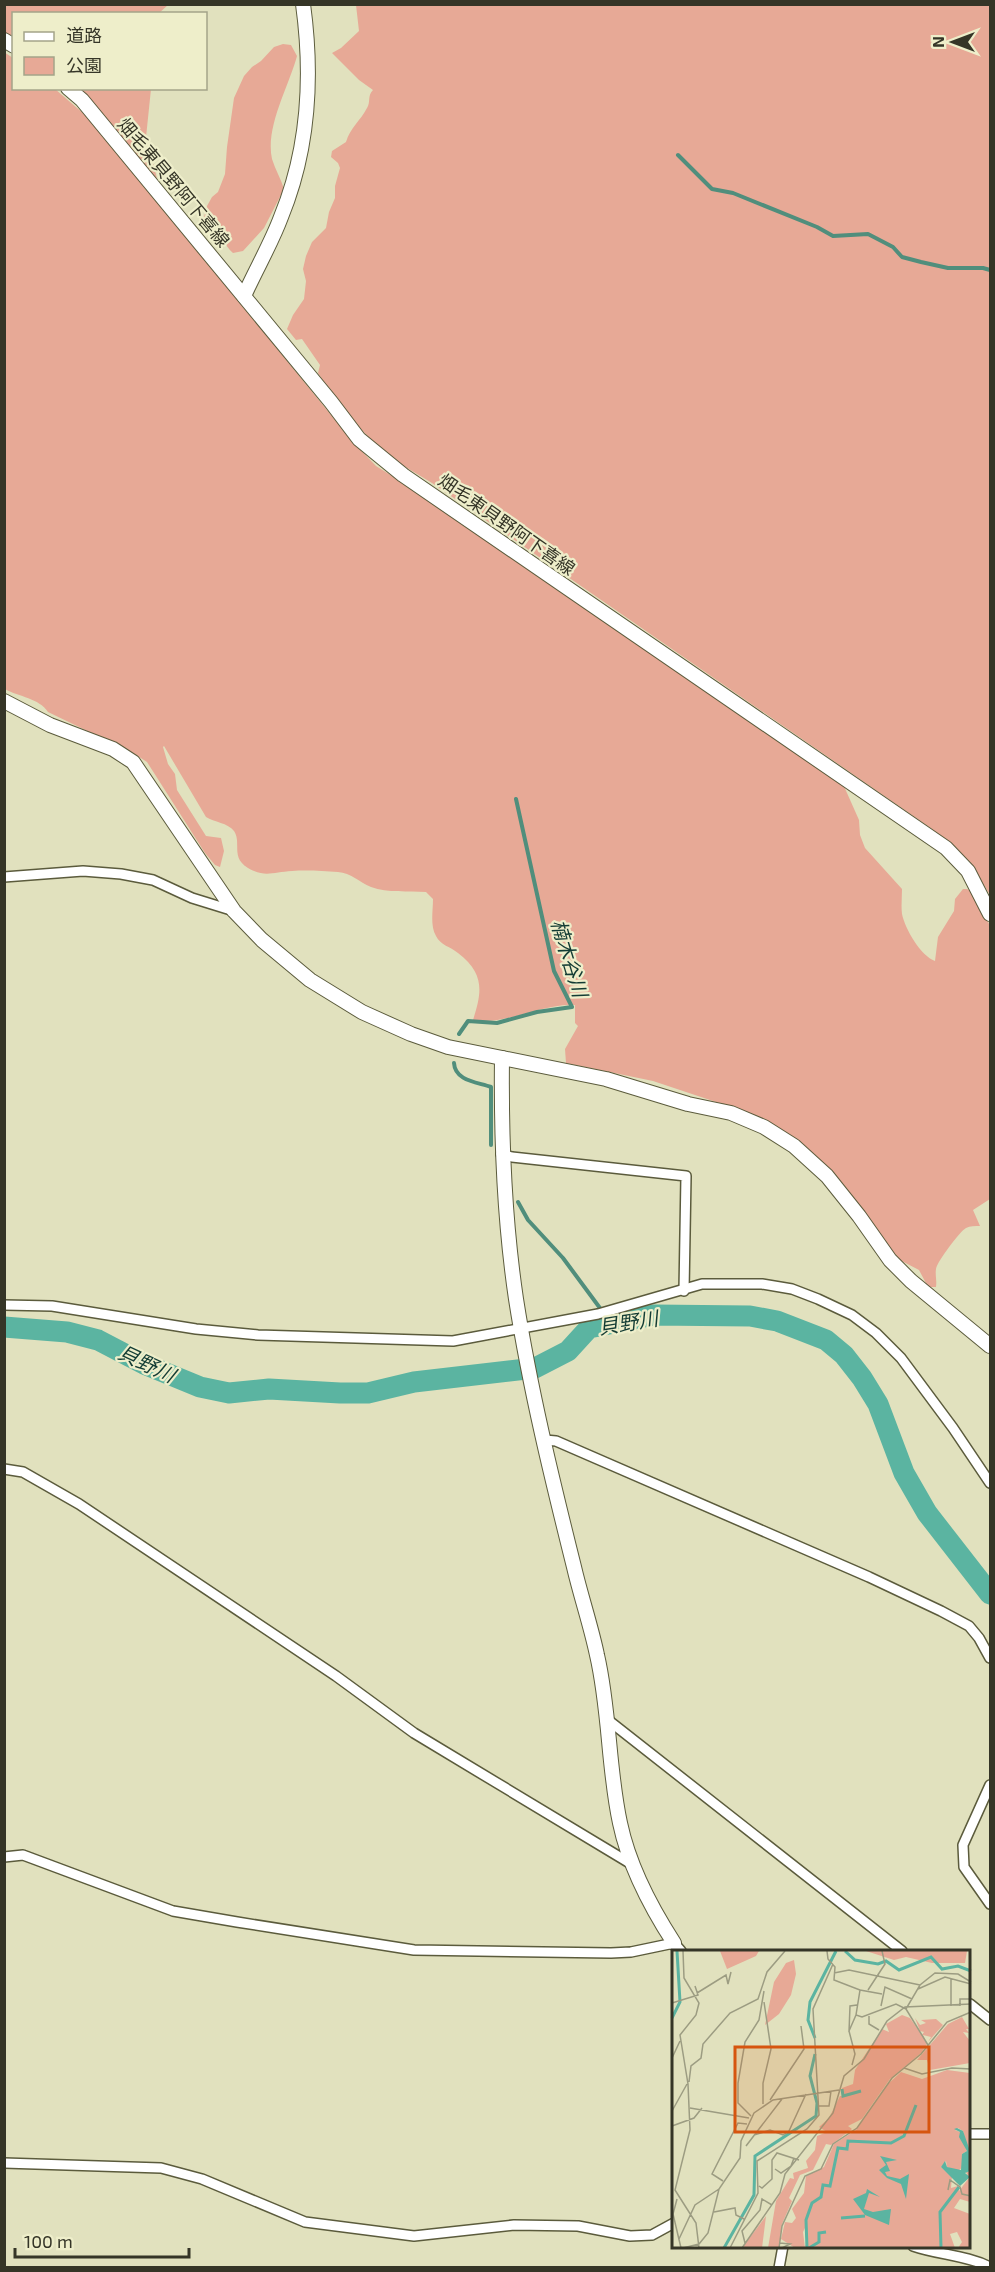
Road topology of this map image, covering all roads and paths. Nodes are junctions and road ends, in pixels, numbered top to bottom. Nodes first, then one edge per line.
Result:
1 (303, 4) edge
2 (71, 90) edge
3 (244, 296) junction
4 (4, 701) edge
5 (4, 877) edge
6 (234, 911) junction
7 (990, 914) edge
8 (502, 1058) junction
9 (501, 1154) junction
10 (684, 1291) junction
11 (4, 1305) edge
12 (523, 1330) junction
13 (990, 1347) edge
14 (545, 1440) junction
15 (4, 1469) edge
16 (990, 1483) edge
17 (990, 1658) edge
18 (608, 1720) junction
19 (990, 1785) edge
20 (4, 1857) edge
21 (633, 1864) junction
22 (990, 1904) edge
23 (678, 1947) edge
24 (902, 1950) edge
25 (971, 2006) edge
26 (990, 2020) edge
27 (971, 2134) edge
28 (990, 2134) edge
29 (4, 2163) edge
30 (672, 2224) edge
31 (783, 2248) edge
32 (916, 2248) edge
33 (990, 2267) edge
34 (779, 2268) edge

1 - 3 street
2 - 3 street, 畑毛東貝野阿下喜線
3 - 7 street, 畑毛東貝野阿下喜線
4 - 6 street
5 - 6 street
6 - 8 street
8 - 9 street
8 - 13 street
9 - 10 street
9 - 12 street
10 - 12 street
10 - 16 street
11 - 12 street
12 - 14 street
14 - 17 street
14 - 18 street
15 - 21 street
18 - 21 street
18 - 24 street
19 - 22 street
20 - 23 street
21 - 23 street
25 - 26 street
27 - 28 street
29 - 30 street
31 - 34 street
32 - 33 street

